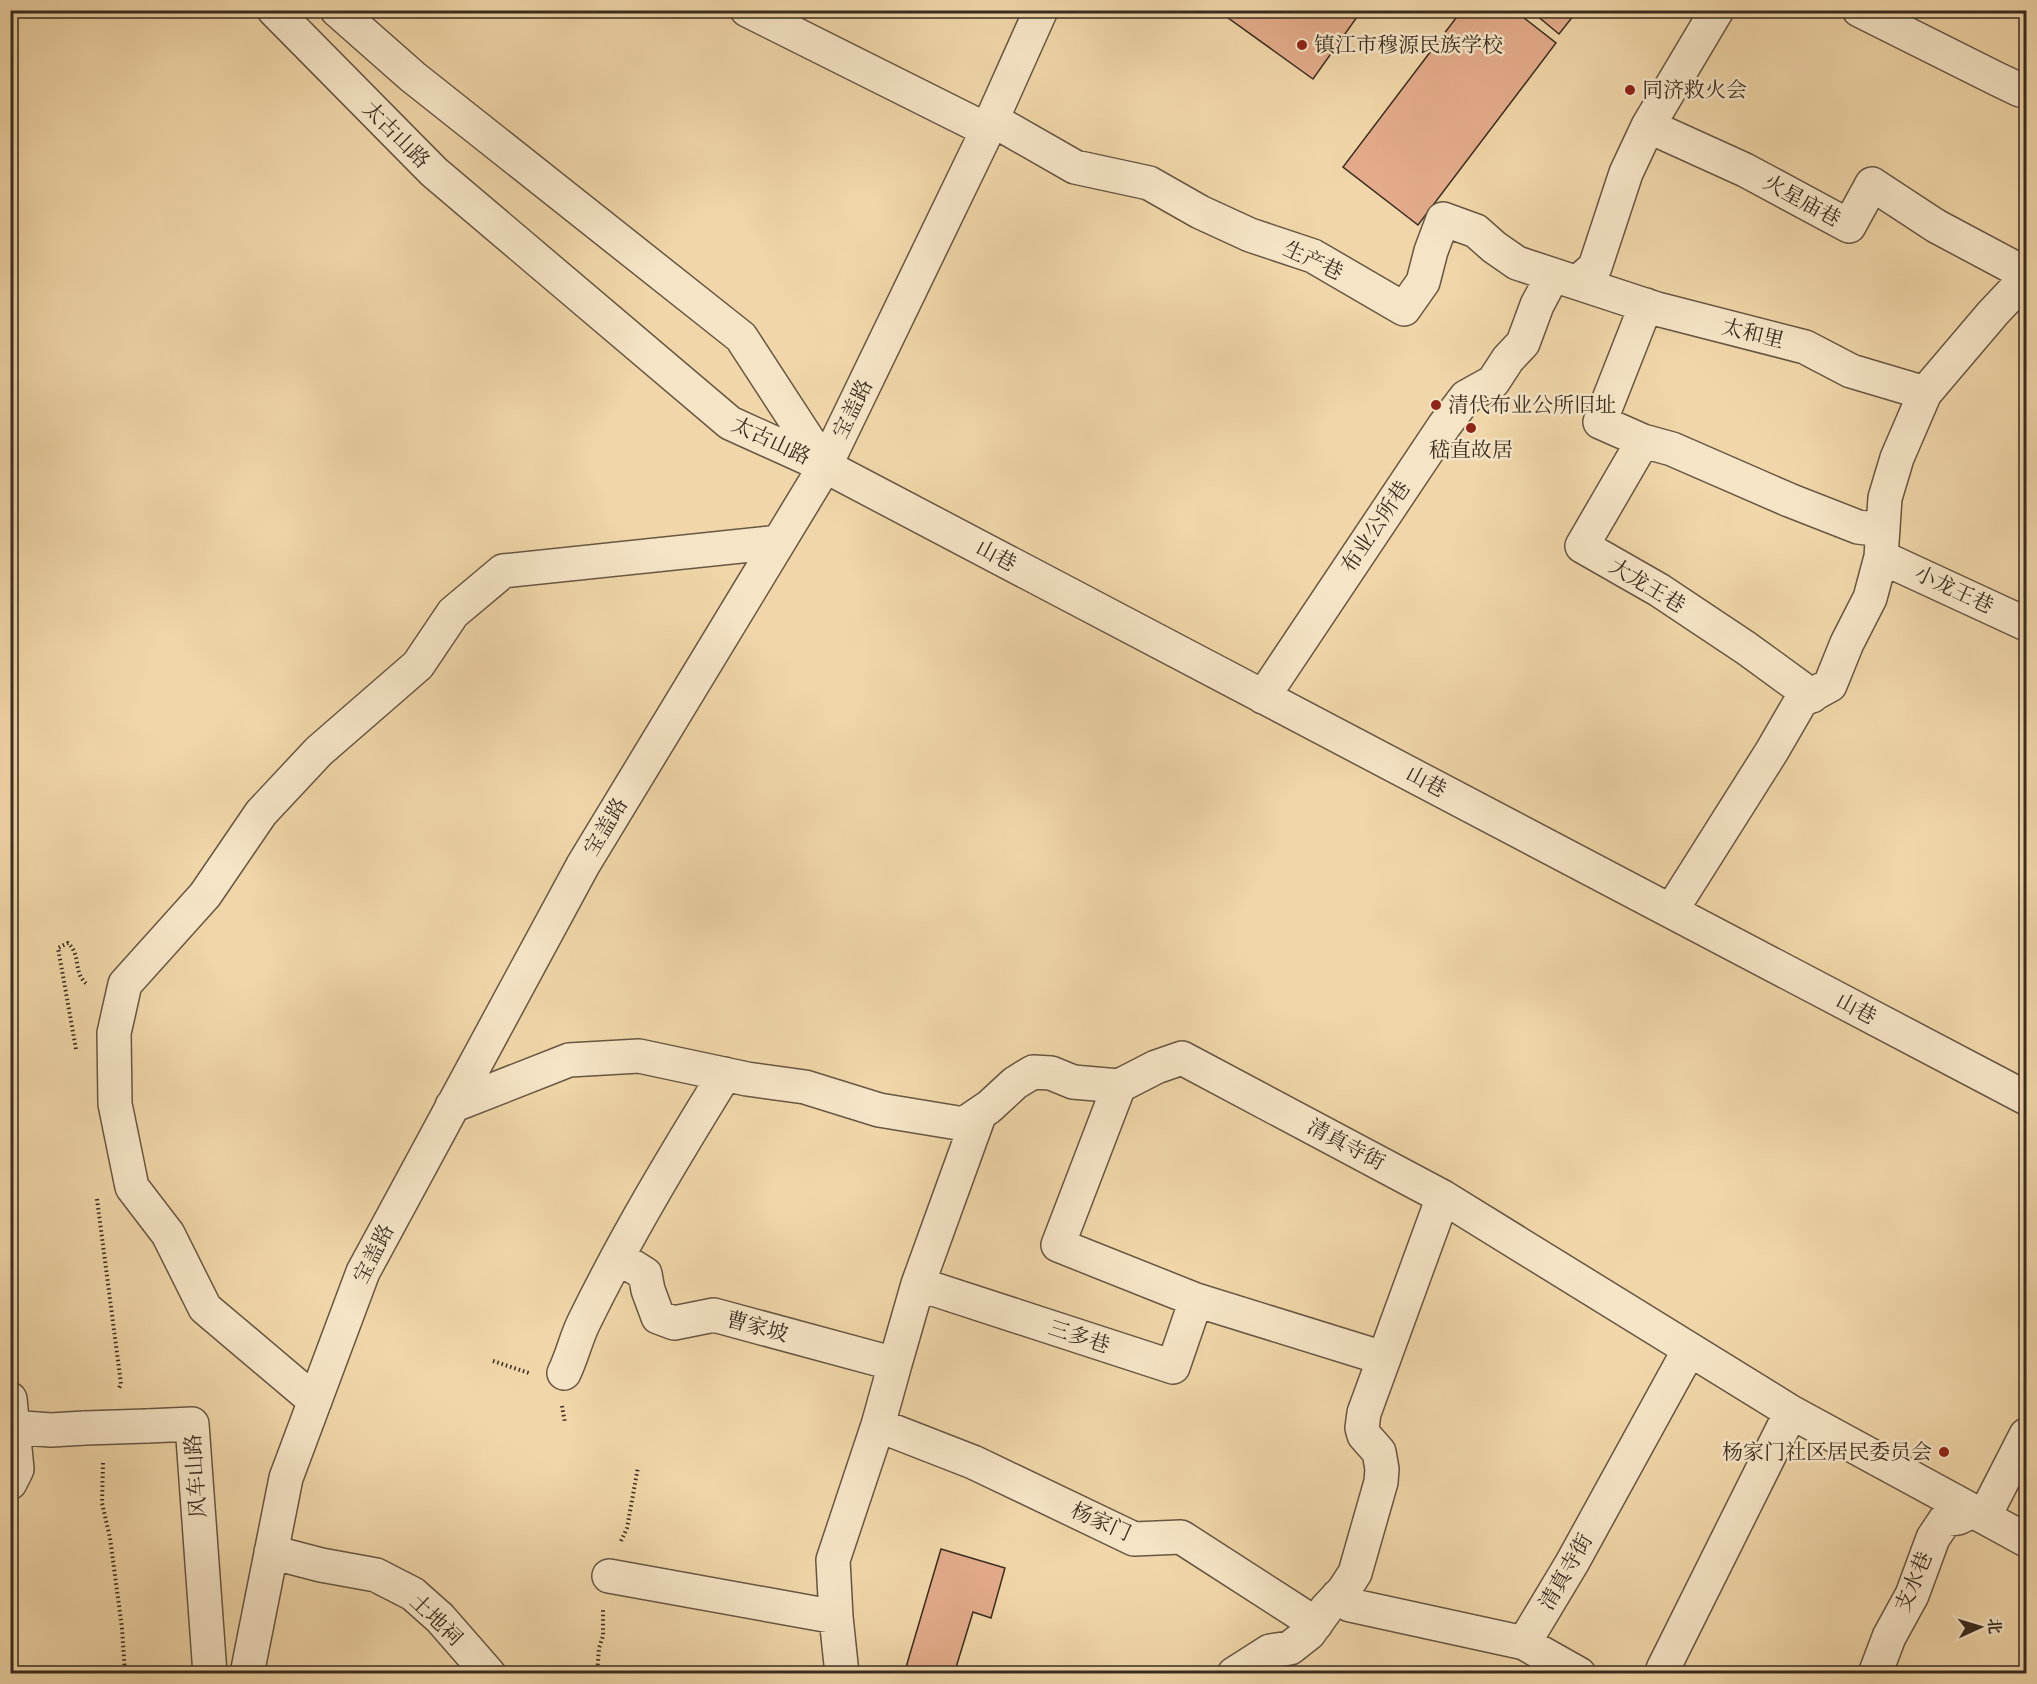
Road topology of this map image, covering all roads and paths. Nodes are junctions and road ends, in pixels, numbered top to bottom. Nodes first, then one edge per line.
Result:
1 (273, 10) edge
2 (337, 10) edge
3 (747, 10) edge
4 (1041, 10) edge
5 (1717, 10) edge
6 (1859, 10) edge
7 (2026, 90) edge
8 (989, 124) junction
9 (1648, 126) junction
10 (2026, 276) edge
11 (1566, 278) junction
12 (1646, 305) junction
13 (1926, 393) junction
14 (1642, 441) junction
15 (825, 466) junction
16 (779, 542) junction
17 (1882, 543) junction
18 (2026, 624) edge
19 (1812, 696) junction
20 (1263, 697) junction
21 (1671, 911) junction
22 (125, 984) junction
23 (77, 1057) dead end
24 (725, 1074) junction
25 (1119, 1086) junction
26 (2026, 1098) edge
27 (452, 1106) junction
28 (984, 1110) junction
29 (96, 1197) dead end
30 (1443, 1197) junction
31 (618, 1257) junction
32 (918, 1284) junction
33 (1196, 1300) junction
34 (1689, 1350) junction
35 (1383, 1358) junction
36 (493, 1361) dead end
37 (895, 1364) junction
38 (548, 1374) joint
39 (116, 1392) dead end
40 (315, 1401) junction
41 (1791, 1412) junction
42 (12, 1418) edge
43 (878, 1425) junction
44 (2026, 1435) edge
45 (103, 1460) dead end
46 (10, 1483) edge
47 (1978, 1514) junction
48 (2026, 1540) edge
49 (271, 1552) junction
50 (609, 1576) dead end
51 (1338, 1596) junction
52 (836, 1617) junction
53 (1316, 1624) junction
54 (1524, 1642) junction
55 (1658, 1672) edge
56 (125, 1674) edge
57 (210, 1674) edge
58 (247, 1674) edge
59 (489, 1674) edge
60 (842, 1674) edge
61 (1234, 1674) edge
62 (1579, 1674) edge
63 (1875, 1674) edge

1 - 15 street, 太古山路
2 - 15 street, 太古山路
3 - 8 street
4 - 8 street, 宝盖路
5 - 9 street
6 - 7 street
8 - 11 street, 生产巷
8 - 15 street, 宝盖路
9 - 10 street, 火星庙巷
9 - 11 street
10 - 13 street
11 - 12 street, 太和里
11 - 20 street, 布业公所巷
12 - 13 street, 太和里
12 - 14 street
13 - 17 street
14 - 17 street
14 - 19 street, 大龙王巷
15 - 16 street, 宝盖路
15 - 20 street, 山巷
16 - 22 street
16 - 27 street, 宝盖路
17 - 18 street, 小龙王巷
17 - 19 street
19 - 21 street
20 - 21 street, 山巷
21 - 26 street, 山巷
22 - 23 path
22 - 40 street
24 - 27 street
24 - 28 street
24 - 31 street
25 - 28 street
25 - 30 street, 清真寺街
25 - 33 street
27 - 40 street, 宝盖路
28 - 32 street
29 - 39 path
30 - 34 street, 清真寺街
30 - 35 street
31 - 37 street, 曹家坡
31 - 38 street
32 - 33 street, 三多巷
32 - 37 street
33 - 35 street
34 - 41 street, 清真寺街
34 - 54 street, 清真寺街
35 - 51 street
36 - 38 path
37 - 43 street
40 - 49 street, 宝盖路
41 - 47 street, 清真寺街
41 - 55 street
42 - 46 street
42 - 57 street, 风车山路, bridge
43 - 52 street
43 - 53 street, 杨家门
44 - 47 street
45 - 56 path
47 - 48 street, 清真寺街
47 - 63 street, 支水巷
49 - 58 street, 宝盖路
49 - 59 street, 土地祠
50 - 52 street
51 - 53 street
51 - 54 street
52 - 60 street
53 - 61 street
54 - 62 street

